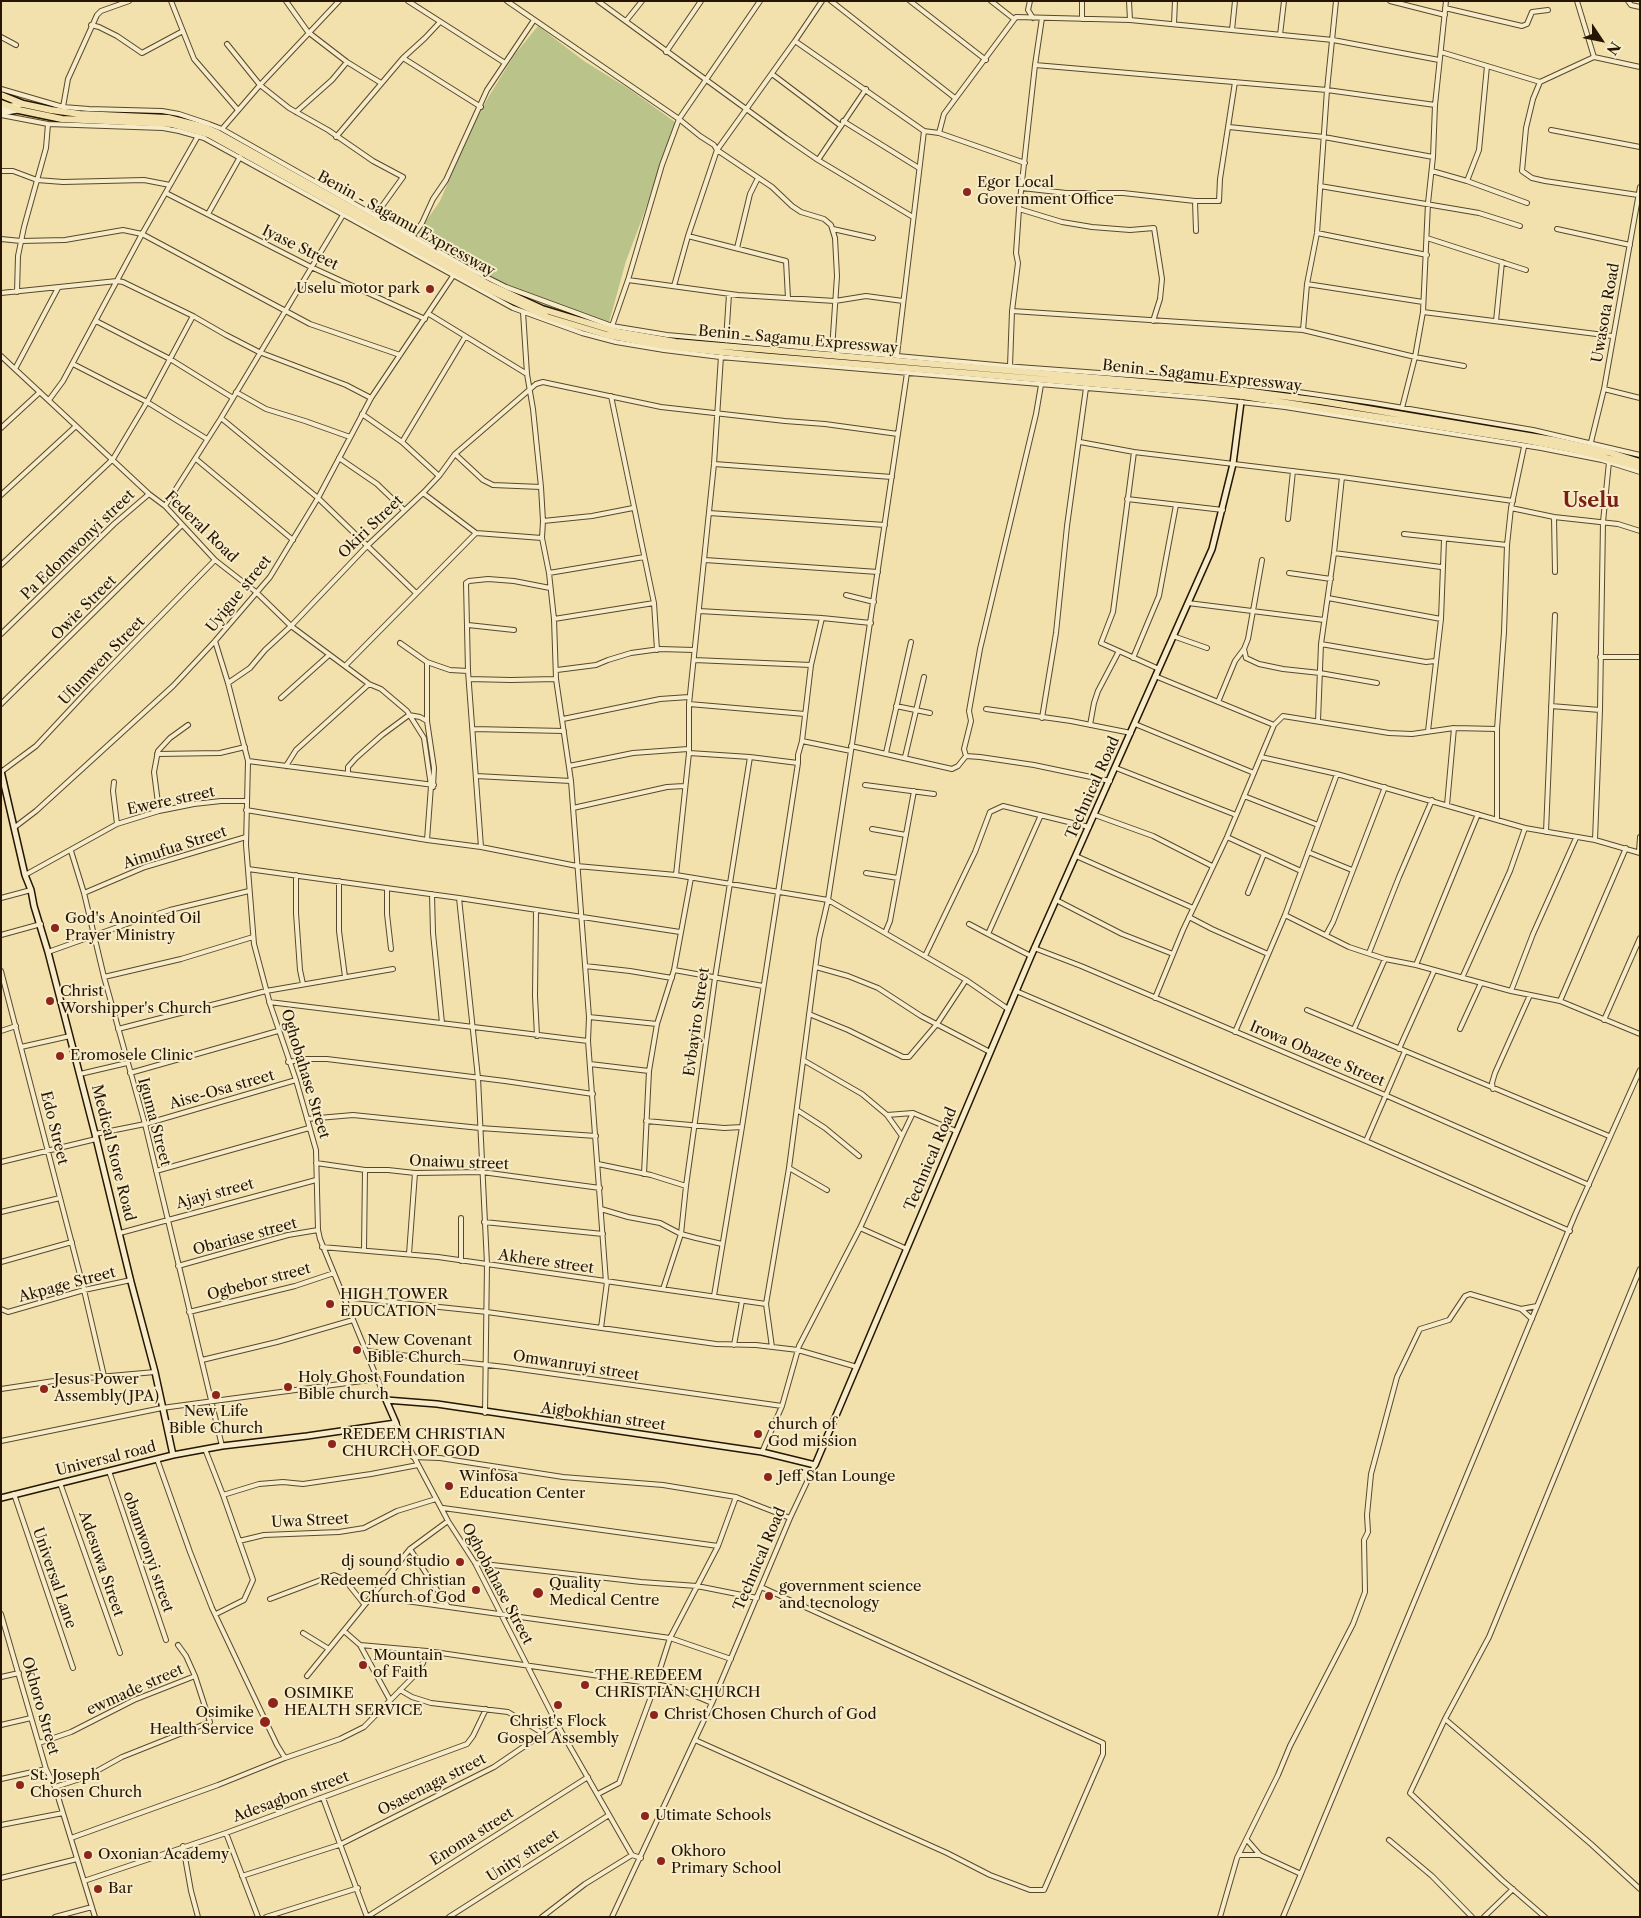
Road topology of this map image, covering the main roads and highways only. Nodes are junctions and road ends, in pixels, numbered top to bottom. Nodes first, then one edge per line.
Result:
1 (1, 95) edge
2 (1, 103) edge
3 (5, 107) edge
4 (21, 107) junction
5 (675, 345) junction
6 (1640, 462) edge
7 (1640, 467) edge

1 - 4 highway, Benin - Sagamu Expressway
2 - 3 highway
3 - 4 highway
4 - 5 highway
4 - 5 highway, Benin - Sagamu Expressway
5 - 6 highway, Benin - Sagamu Expressway
5 - 7 highway

